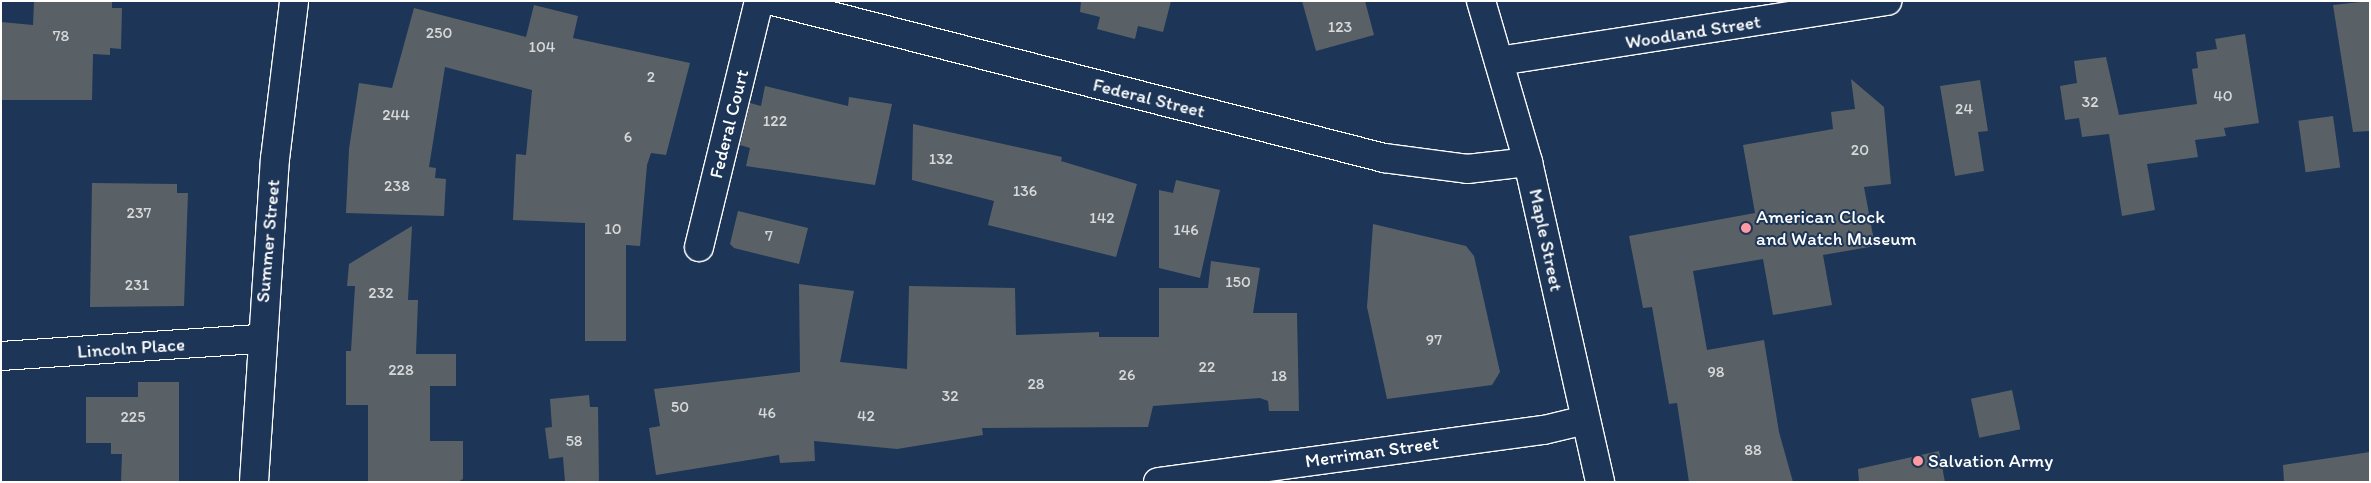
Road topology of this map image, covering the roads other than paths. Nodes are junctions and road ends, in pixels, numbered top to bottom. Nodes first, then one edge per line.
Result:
1 (294, 1) edge
2 (759, 1) edge
3 (773, 1) edge
4 (1481, 1) edge
5 (1887, 1) edge
6 (1499, 61) junction
7 (1528, 162) junction
8 (699, 247) dead end
9 (260, 339) junction
10 (1, 356) edge
11 (1585, 420) junction
12 (254, 482) edge
13 (1158, 482) edge
14 (1600, 482) edge

1 - 9 street, Summer Street
2 - 8 street, Federal Court
3 - 7 street, Federal Street
4 - 6 street, Maple Street
5 - 6 street, Woodland Street
6 - 7 street, Maple Street
7 - 11 street, Maple Street
9 - 10 street, Lincoln Place
9 - 12 street, Summer Street
11 - 13 street, Merriman Street
11 - 14 street, Maple Street

